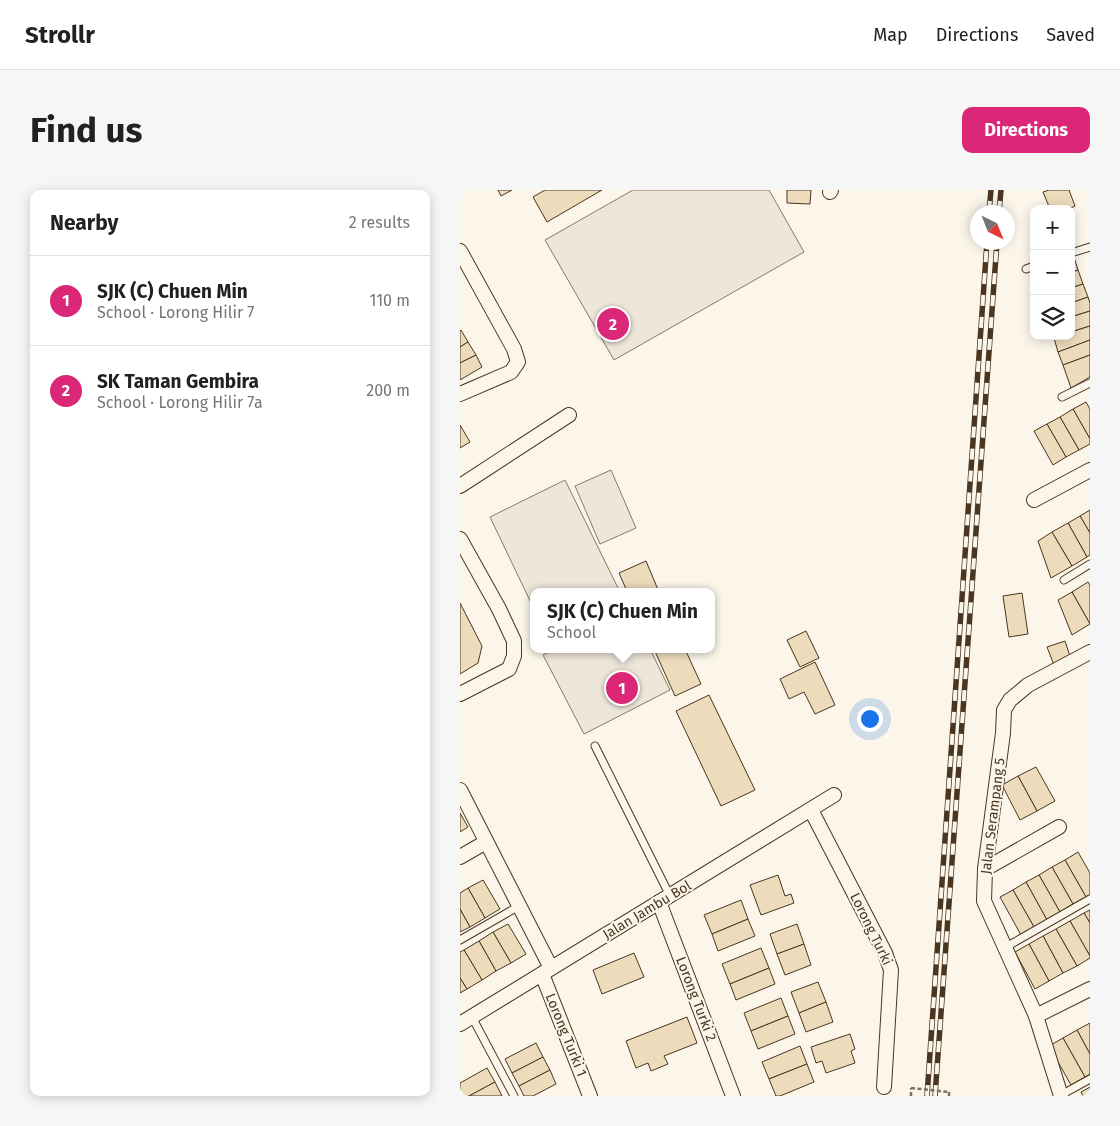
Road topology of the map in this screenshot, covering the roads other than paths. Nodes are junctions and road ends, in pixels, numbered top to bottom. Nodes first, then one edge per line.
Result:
1 (1090, 247) edge
2 (460, 251) edge
3 (1075, 252) edge
4 (1090, 383) edge
5 (460, 394) edge
6 (1062, 397) dead end
7 (569, 415) dead end
8 (1090, 470) edge
9 (460, 486) edge
10 (1034, 500) dead end
11 (460, 538) edge
12 (1090, 564) edge
13 (1064, 580) dead end
14 (1090, 652) edge
15 (460, 694) edge
16 (595, 746) dead end
17 (460, 790) edge
18 (834, 795) dead end
19 (811, 810) junction
20 (1059, 826) dead end
21 (486, 842) junction
22 (460, 857) edge
23 (985, 870) junction
24 (1090, 898) edge
25 (665, 899) junction
26 (519, 906) junction
27 (460, 940) edge
28 (1006, 947) junction
29 (547, 971) junction
30 (1090, 989) edge
31 (1036, 1016) junction
32 (466, 1020) edge
33 (1090, 1079) edge
34 (884, 1087) dead end
35 (1061, 1095) edge
36 (514, 1096) edge
37 (590, 1096) edge
38 (733, 1096) edge

1 - 3 lane
2 - 5 street
4 - 6 lane
7 - 9 street
8 - 10 street
11 - 15 street
12 - 13 lane
14 - 23 street, Jalan Serampang 5
16 - 25 lane
17 - 21 street, Lorong Turki 1
18 - 19 street, Jalan Jambu Bol
19 - 25 street, Jalan Jambu Bol
19 - 34 street, Lorong Turki
20 - 23 street
21 - 22 street
21 - 26 street, Lorong Turki 1
23 - 28 street, Jalan Serampang 5
24 - 28 lane
25 - 29 street, Jalan Jambu Bol
25 - 38 street, Lorong Turki 2
26 - 27 lane
26 - 29 street, Lorong Turki 1
28 - 31 street, Jalan Serampang 5
29 - 32 street, Jalan Jambu Bol
29 - 37 street, Lorong Turki 1
30 - 31 street
31 - 35 street, Jalan Serampang 5
32 - 36 lane
33 - 35 lane

